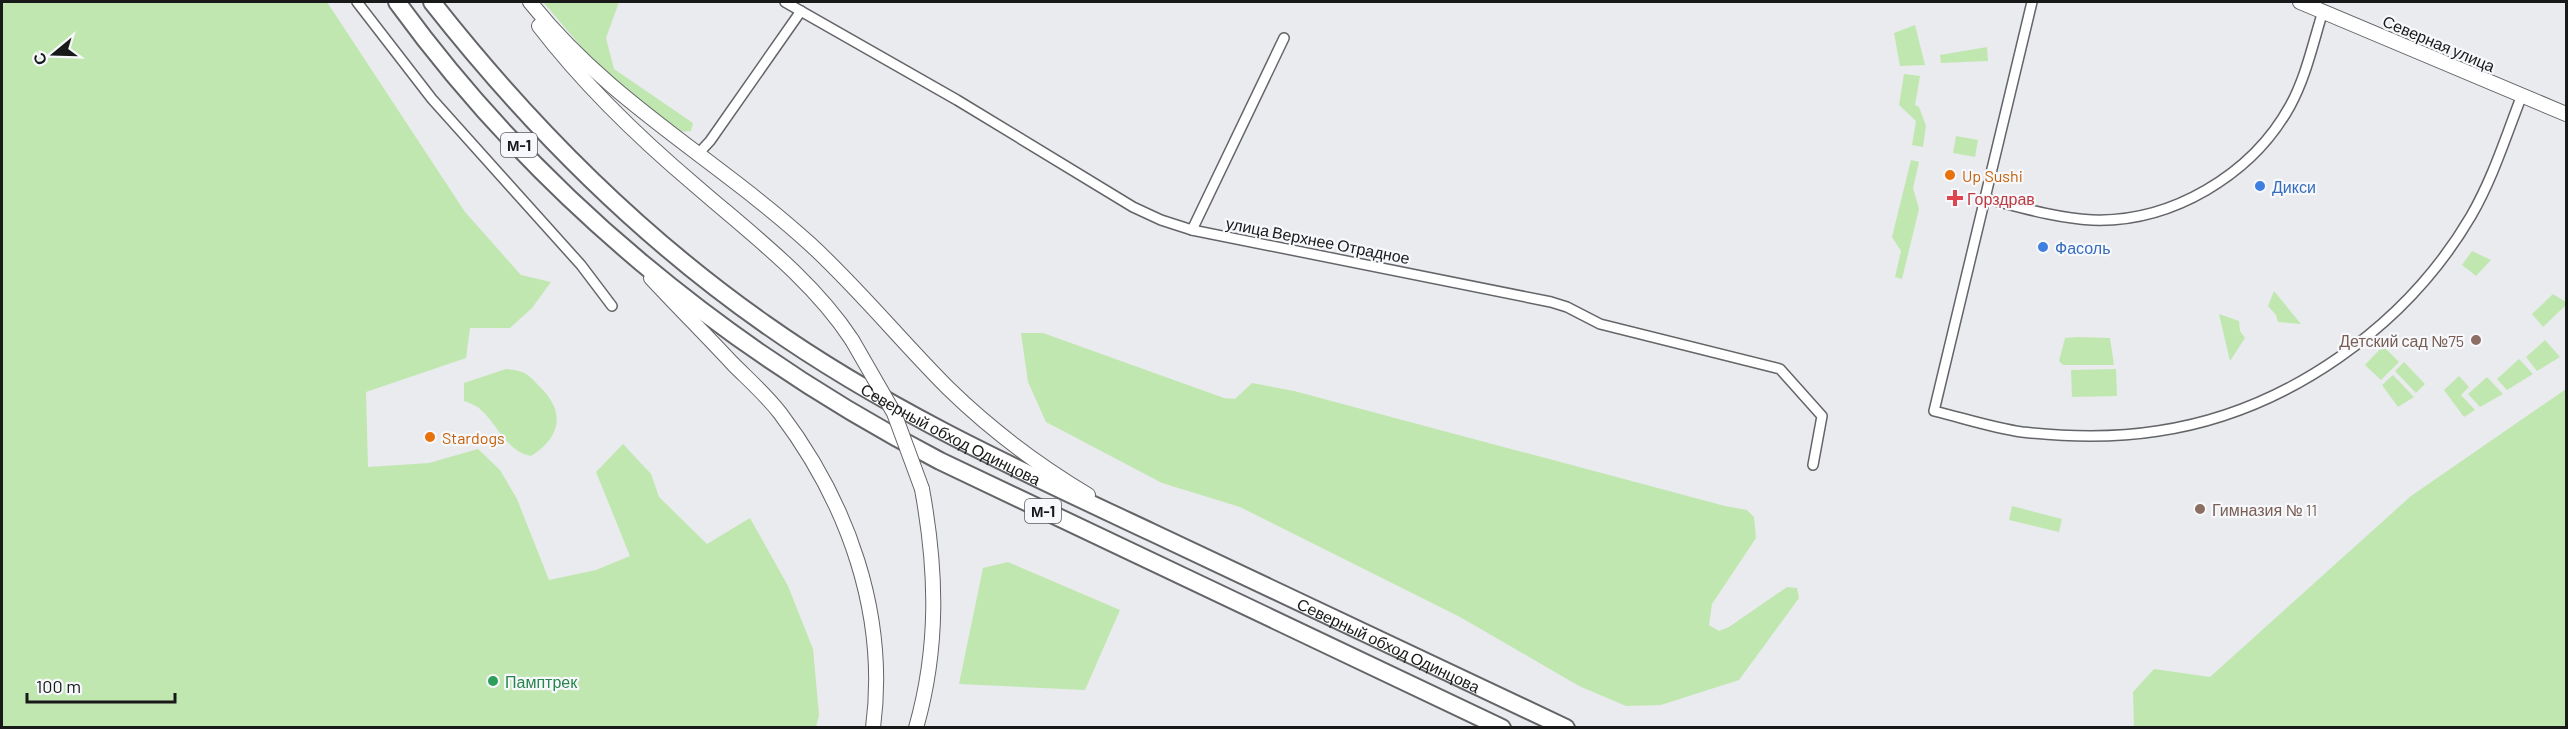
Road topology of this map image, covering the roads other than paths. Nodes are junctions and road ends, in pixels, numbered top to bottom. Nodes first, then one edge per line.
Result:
1 (357, 2) edge
2 (397, 2) edge
3 (432, 2) edge
4 (522, 2) edge
5 (530, 2) edge
6 (786, 2) edge
7 (2032, 2) edge
8 (2300, 2) edge
9 (801, 11) junction
10 (2323, 11) junction
11 (1284, 38) dead end
12 (2522, 95) junction
13 (2566, 114) edge
14 (697, 155) junction
15 (1984, 198) junction
16 (1192, 230) junction
17 (616, 240) junction
18 (612, 306) dead end
19 (1813, 465) dead end
20 (1169, 540) junction
21 (873, 728) edge
22 (916, 728) edge
23 (1502, 728) edge
24 (1566, 728) edge

1 - 18 street
2 - 17 highway, Северный обход Одинцова / М-1
3 - 20 highway, Северный обход Одинцова / М-1
4 - 22 main road, bridge
5 - 14 main road
6 - 9 street, улица Верхнее Отрадное
7 - 15 street
8 - 10 main road, Северная улица
9 - 14 street
9 - 16 street, улица Верхнее Отрадное
10 - 12 main road, Северная улица
10 - 15 street
11 - 16 street
12 - 13 main road, Северная улица
12 - 15 street
14 - 20 main road
16 - 19 street, улица Верхнее Отрадное
17 - 21 main road
17 - 23 highway, Северный обход Одинцова / М-1
20 - 24 highway, Северный обход Одинцова / М-1

